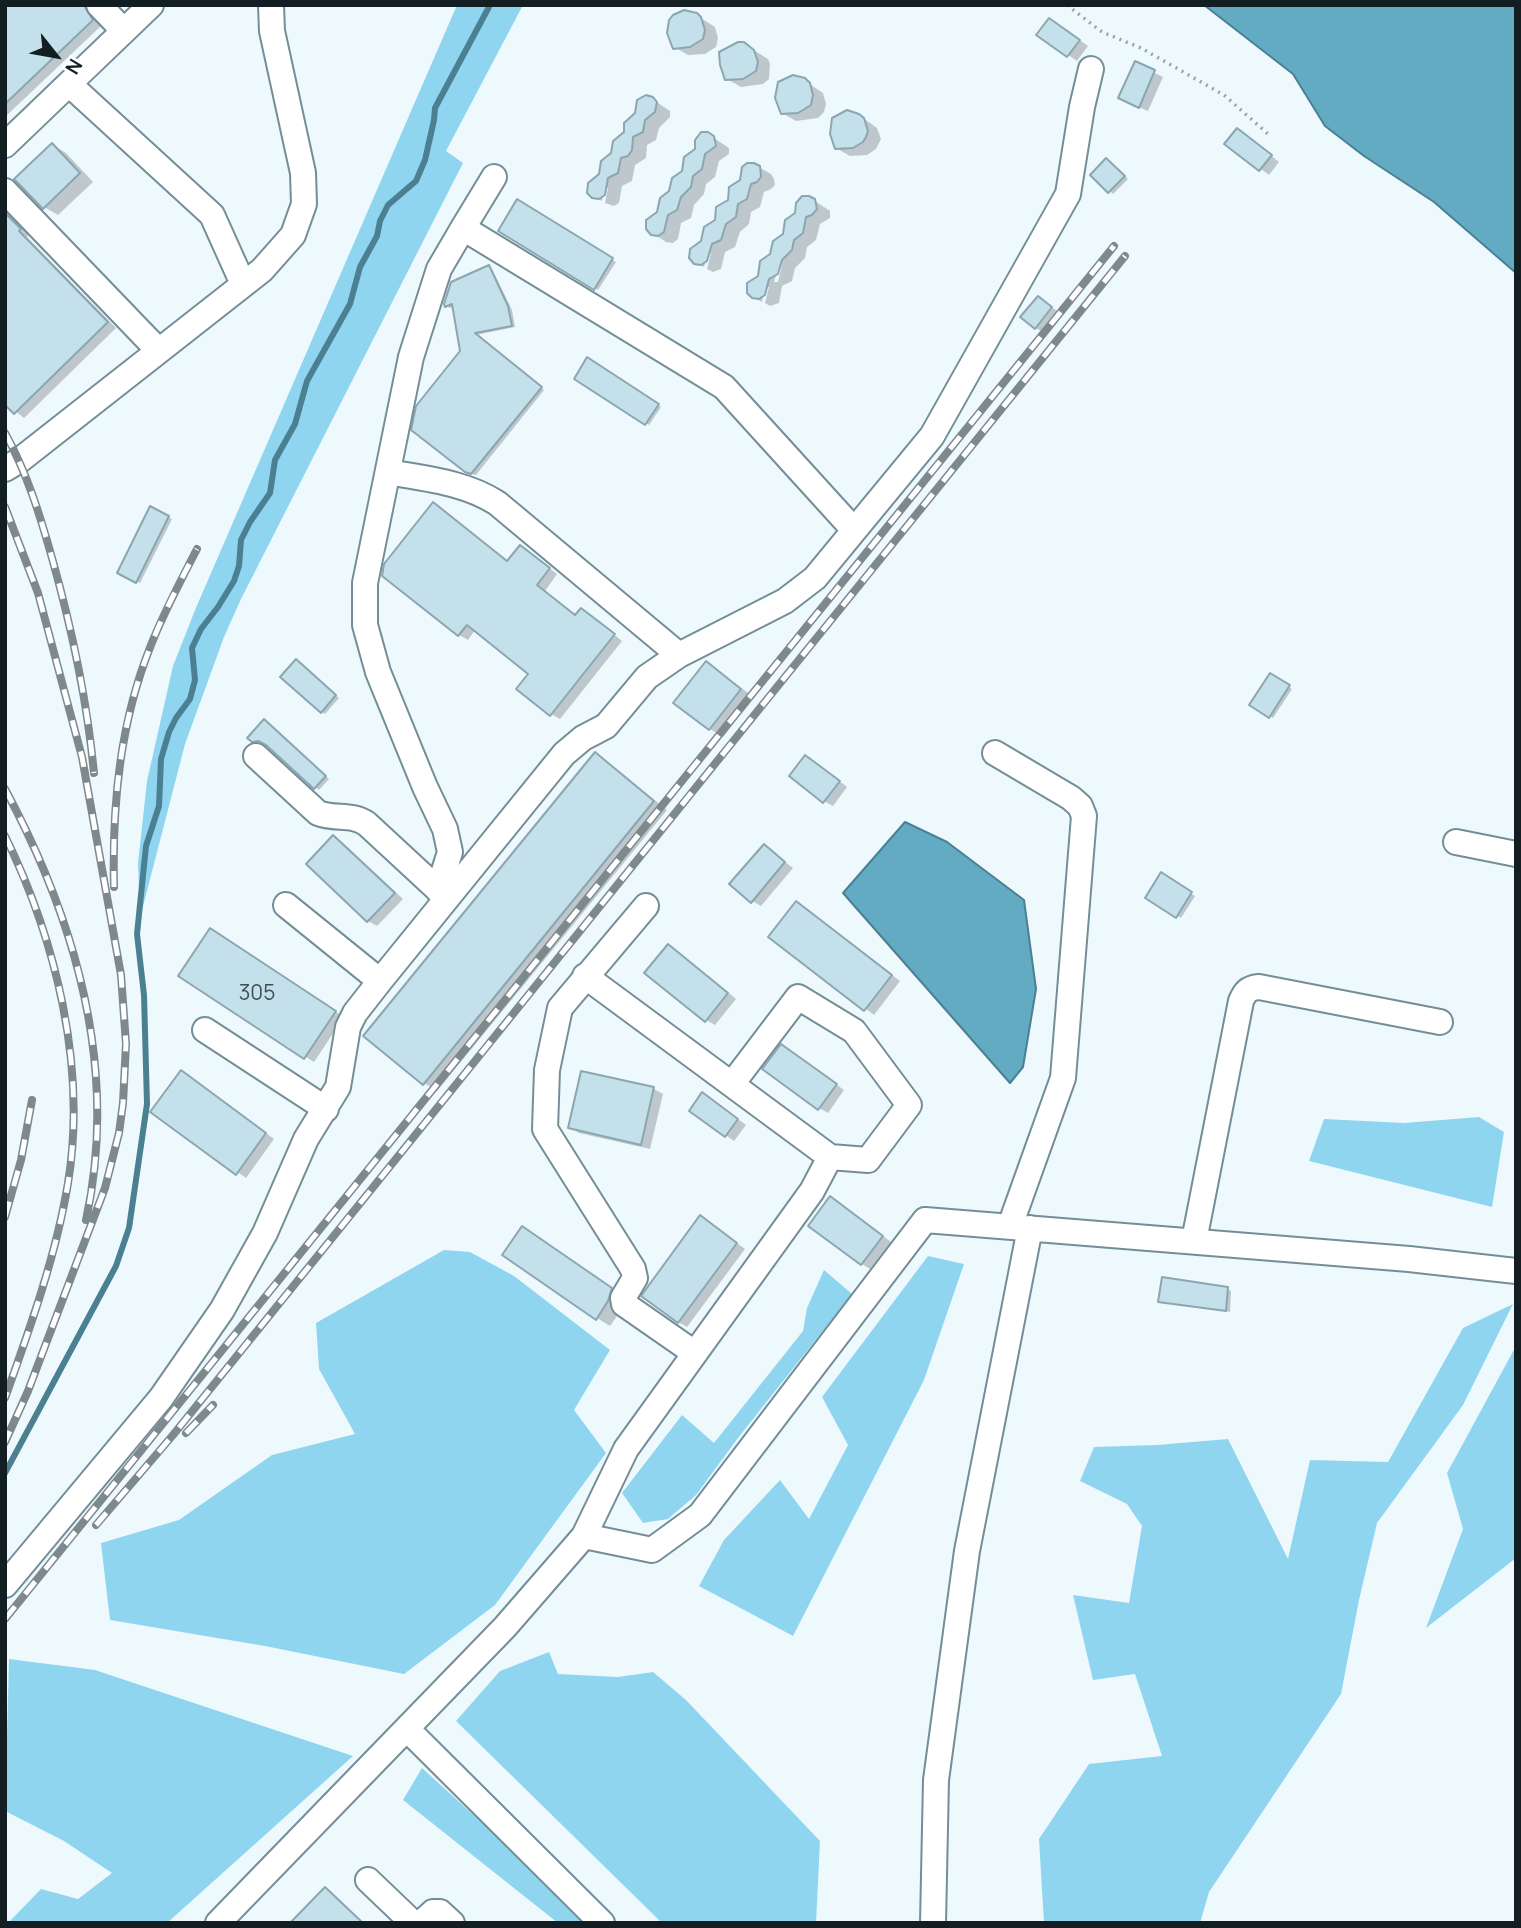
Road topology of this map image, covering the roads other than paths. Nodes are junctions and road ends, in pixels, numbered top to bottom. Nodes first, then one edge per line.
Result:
1 (99, 5) edge
2 (151, 5) edge
3 (271, 5) edge
4 (124, 31) junction
5 (1091, 69) dead end
6 (69, 84) junction
7 (5, 145) edge
8 (494, 177) dead end
9 (5, 191) edge
10 (463, 228) junction
11 (243, 284) junction
12 (158, 350) junction
13 (5, 468) edge
14 (388, 472) junction
15 (854, 530) junction
16 (679, 655) junction
17 (995, 753) dead end
18 (256, 756) dead end
19 (1456, 842) dead end
20 (1516, 854) edge
21 (442, 894) junction
22 (286, 905) dead end
23 (646, 906) dead end
24 (585, 976) junction
25 (380, 981) junction
26 (1440, 1022) dead end
27 (205, 1030) dead end
28 (732, 1084) junction
29 (326, 1109) junction
30 (830, 1157) junction
31 (1020, 1227) junction
32 (1194, 1241) junction
33 (1516, 1271) edge
34 (694, 1352) junction
35 (584, 1536) junction
36 (5, 1585) edge
37 (407, 1729) junction
38 (368, 1880) dead end
39 (218, 1923) edge
40 (413, 1923) edge
41 (421, 1923) edge
42 (452, 1923) edge
43 (602, 1923) edge
44 (933, 1923) edge

1 - 4 street
2 - 4 street
3 - 11 street
4 - 6 street
5 - 15 street
6 - 7 street
6 - 11 street
8 - 10 street
9 - 12 street
10 - 14 street
10 - 15 street
11 - 12 street
12 - 13 street
14 - 16 street
14 - 21 street
15 - 16 street
16 - 21 street
17 - 31 street
18 - 21 street
19 - 20 street
21 - 25 street
22 - 25 street
23 - 24 street
24 - 28 street
24 - 34 street
25 - 29 street
26 - 32 street
27 - 29 street
28 - 30 street
28 - 30 street
29 - 36 street
30 - 34 street
31 - 32 street
31 - 35 street
31 - 44 street
32 - 33 street
34 - 35 street
35 - 37 street
37 - 39 street
37 - 43 street
38 - 40 street
41 - 42 street

